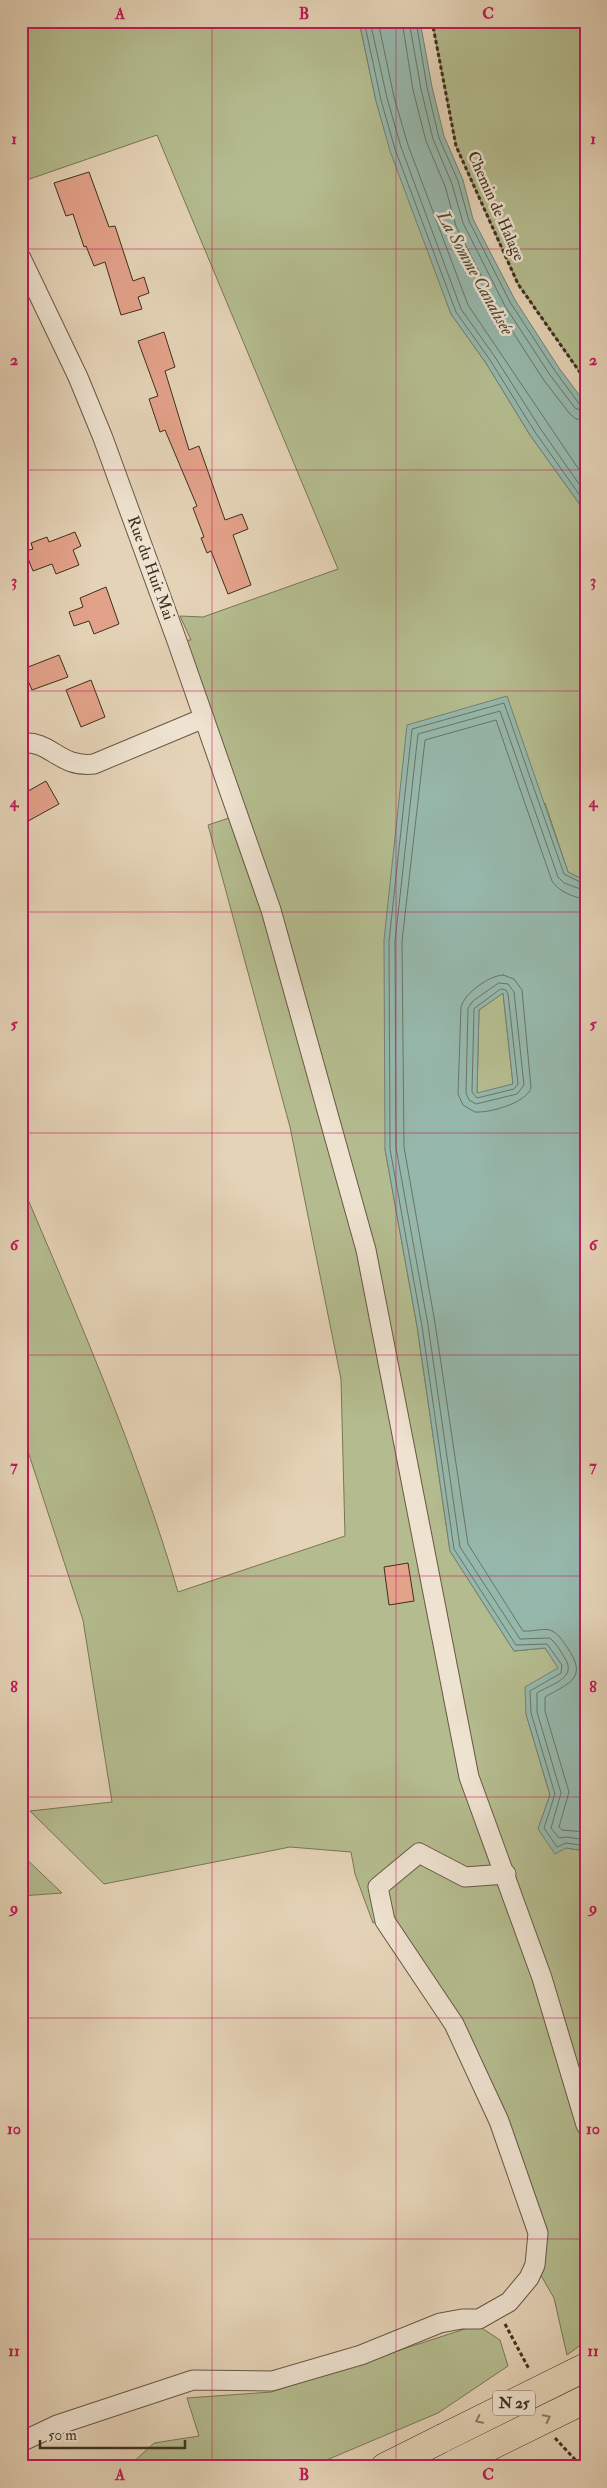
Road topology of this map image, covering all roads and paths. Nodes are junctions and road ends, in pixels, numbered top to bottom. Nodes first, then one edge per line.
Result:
1 (432, 21) edge
2 (21, 258) edge
3 (586, 381) edge
4 (204, 718) junction
5 (21, 743) edge
6 (506, 1874) junction
7 (586, 2126) edge
8 (586, 2367) edge
9 (586, 2399) edge
10 (21, 2442) edge
11 (453, 2465) edge
12 (386, 2467) edge

1 - 3 path, Chemin de Halage
2 - 4 street, Rue du Huit Mai
4 - 5 street
4 - 6 street, Rue du Huit Mai
6 - 7 street, Rue du Huit Mai
6 - 10 street
8 -> 12 highway, N 25, bridge
11 -> 9 highway, N 25, bridge

